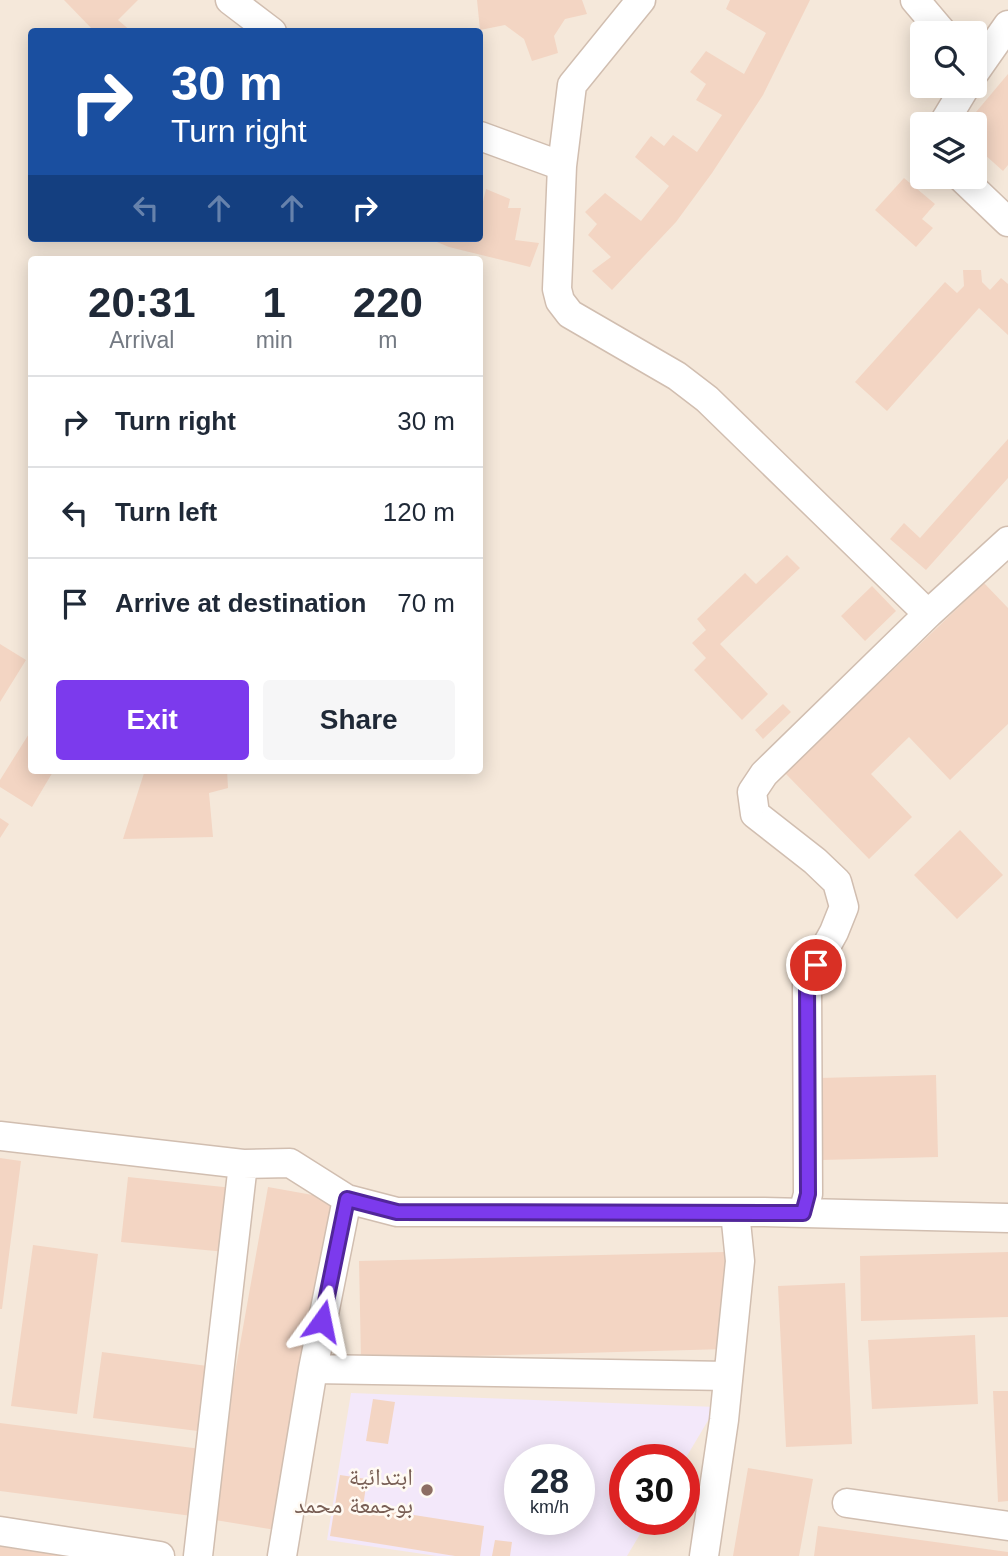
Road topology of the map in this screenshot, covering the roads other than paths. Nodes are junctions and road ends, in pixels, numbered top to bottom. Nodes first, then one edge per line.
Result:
1 (230, 0) edge
2 (641, 0) edge
3 (915, 0) edge
4 (933, 21) edge
5 (1008, 25) edge
6 (267, 28) edge
7 (987, 54) edge
8 (483, 137) edge
9 (562, 166) junction
10 (974, 189) edge
11 (1008, 222) edge
12 (1008, 541) edge
13 (928, 614) junction
14 (0, 1136) edge
15 (243, 1164) junction
16 (347, 1199) junction
17 (735, 1212) junction
18 (803, 1213) junction
19 (1008, 1219) edge
20 (313, 1369) junction
21 (728, 1376) junction
22 (847, 1503) dead end
23 (1008, 1526) edge
24 (0, 1531) edge
25 (160, 1556) edge
26 (198, 1556) edge
27 (281, 1556) edge
28 (704, 1556) edge

1 - 6 street
2 - 9 street
3 - 4 street
5 - 7 street
8 - 9 street
9 - 13 street
10 - 11 street
12 - 13 street
13 - 18 street
14 - 15 street
15 - 16 street
15 - 26 street
16 - 17 street
16 - 20 street
17 - 18 street
17 - 21 street
18 - 19 street
20 - 21 street
20 - 27 street
21 - 28 street
22 - 23 street
24 - 25 street

